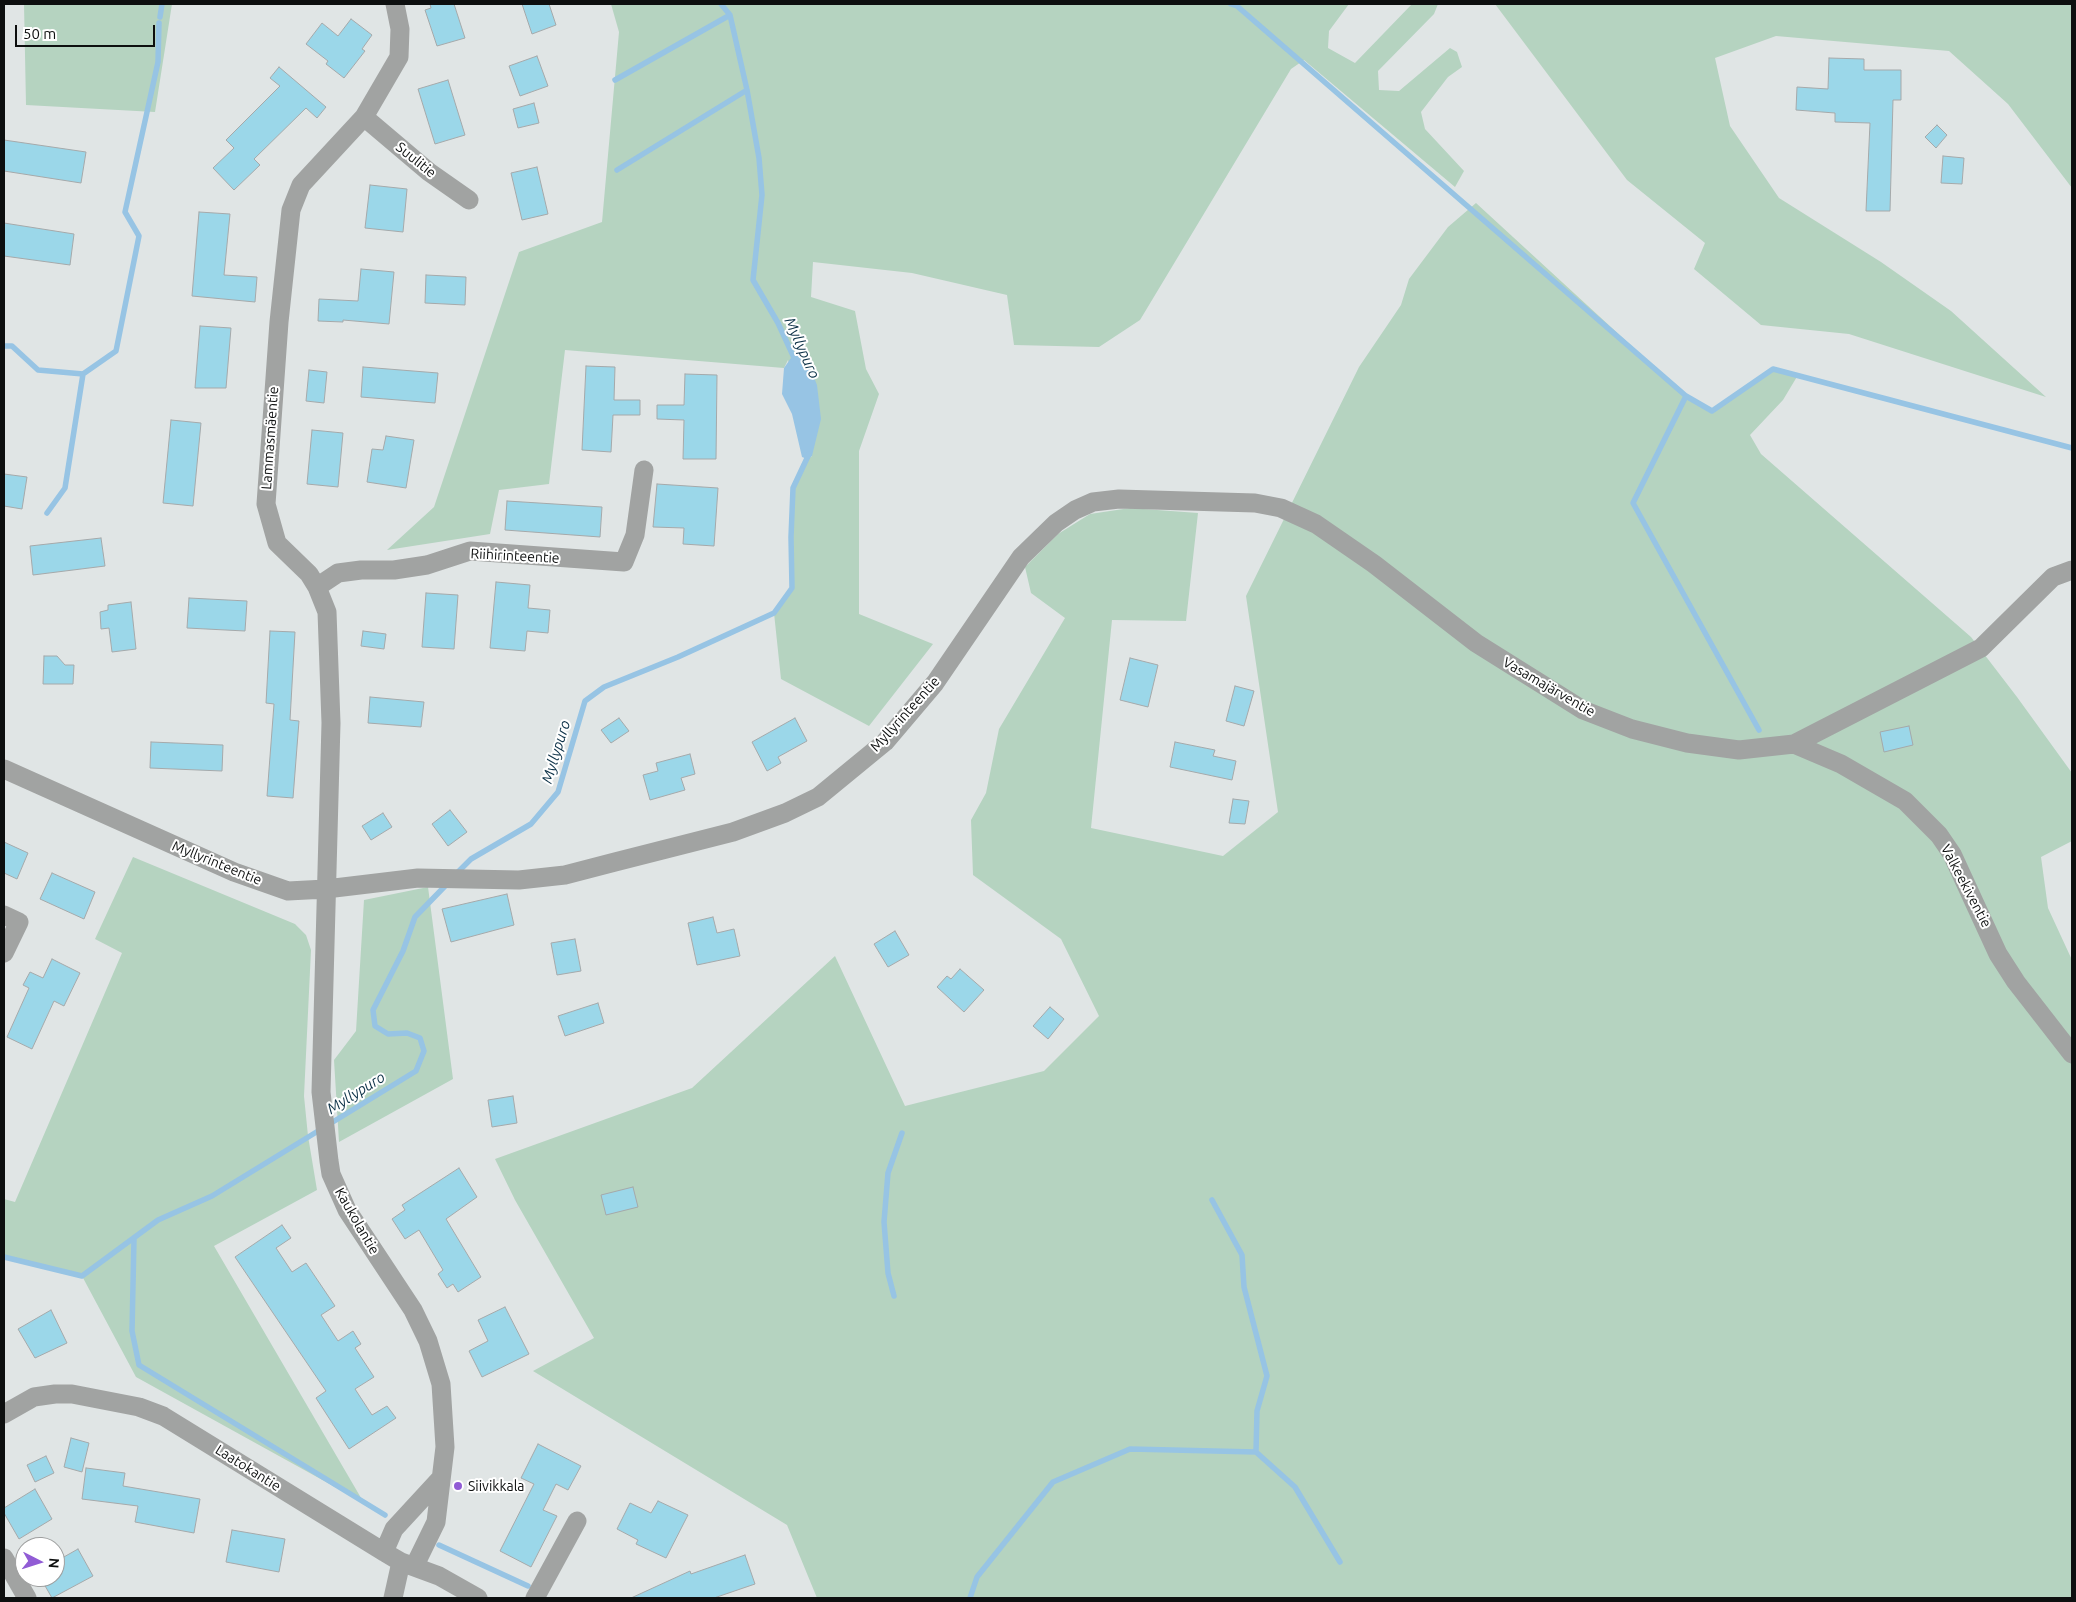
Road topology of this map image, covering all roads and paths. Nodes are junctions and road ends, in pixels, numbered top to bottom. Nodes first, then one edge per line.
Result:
1 (396, 4) edge
2 (364, 117) junction
3 (470, 200) dead end
4 (644, 470) dead end
5 (1255, 504) joint
6 (2072, 570) edge
7 (317, 587) junction
8 (1794, 744) junction
9 (4, 769) edge
10 (326, 889) junction
11 (4, 915) edge
12 (4, 953) edge
13 (2072, 1054) edge
14 (4, 1414) edge
15 (441, 1478) junction
16 (577, 1521) dead end
17 (384, 1552) junction
18 (4, 1558) edge
19 (408, 1563) junction
20 (27, 1598) edge
21 (393, 1598) edge
22 (478, 1598) edge
23 (535, 1598) edge

1 - 2 street, Lammasmäentie
2 - 3 street, Suulitie
2 - 7 street, Lammasmäentie
4 - 7 street, Riihirinteentie
5 - 8 street, Vasamajärventie
5 - 10 street, Myllyrinteentie
6 - 8 street, Vasamajärventie
7 - 10 street, Lammasmäentie
8 - 13 street, Valkeekiventie
9 - 10 street, Myllyrinteentie
10 - 15 street, Kaukolantie
11 - 12 street
14 - 17 street, Laatokantie
15 - 17 street
15 - 19 street, Kaukolantie
16 - 23 street
17 - 19 street, Laatokantie
18 - 20 street
19 - 21 street, Kaukolantie
19 - 22 street, Laatokantie

